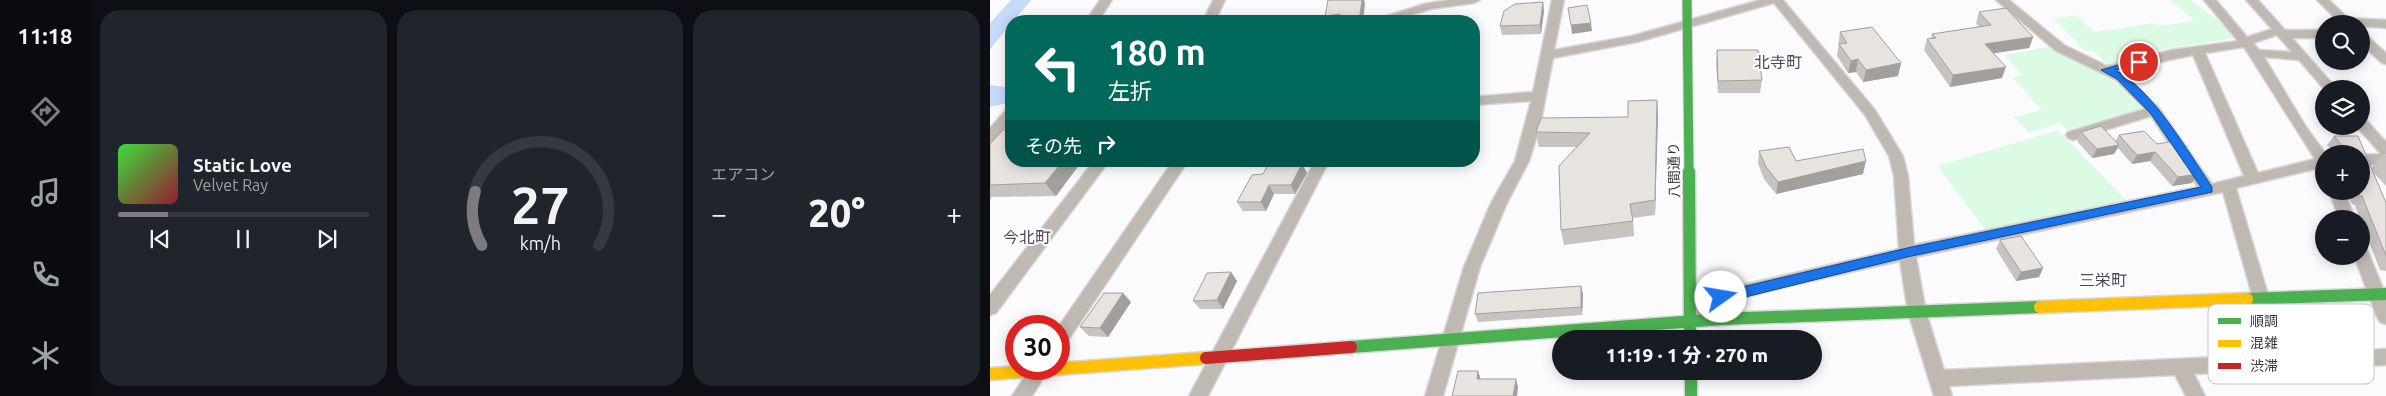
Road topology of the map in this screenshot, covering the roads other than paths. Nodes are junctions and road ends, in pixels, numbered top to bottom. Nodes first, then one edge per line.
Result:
1 (1106, 0) edge
2 (1219, 0) edge
3 (1474, 0) edge
4 (1558, 0) edge
5 (1687, 0) edge
6 (1772, 0) edge
7 (1777, 0) edge
8 (2002, 0) edge
9 (2210, 0) edge
10 (2252, 0) edge
11 (2323, 0) edge
12 (1428, 3) edge
13 (1096, 15) edge
14 (1212, 15) edge
15 (1397, 15) edge
16 (2339, 15) edge
17 (1688, 24) junction
18 (2370, 24) edge
19 (2386, 24) edge
20 (2281, 32) junction
21 (2315, 34) edge
22 (2370, 45) edge
23 (2249, 46) junction
24 (2198, 50) junction
25 (1548, 55) junction
26 (2303, 57) junction
27 (2386, 60) edge
28 (2106, 70) junction
29 (2323, 80) edge
30 (1538, 96) junction
31 (1480, 100) edge
32 (2154, 112) junction
33 (1005, 120) edge
34 (1533, 126) junction
35 (1551, 127) edge
36 (2370, 133) edge
37 (1005, 135) edge
38 (2073, 135) dead end
39 (990, 136) edge
40 (2315, 149) edge
41 (2386, 151) edge
42 (2386, 159) edge
43 (2370, 160) edge
44 (2315, 164) edge
45 (1097, 167) edge
46 (1177, 167) edge
47 (1319, 167) edge
48 (2253, 180) junction
49 (2228, 185) junction
50 (2208, 190) junction
51 (1907, 253) junction
52 (2367, 265) edge
53 (2382, 295) edge
54 (2261, 298) junction
55 (990, 308) edge
56 (1917, 312) junction
57 (2386, 316) edge
58 (1690, 321) junction
59 (1070, 324) edge
60 (1690, 330) edge
61 (1452, 339) junction
62 (1220, 355) junction
63 (2208, 365) edge
64 (2180, 366) junction
65 (1070, 367) edge
66 (1005, 373) edge
67 (990, 374) edge
68 (1937, 378) junction
69 (1032, 380) edge
70 (1691, 380) edge
71 (1021, 396) edge
72 (1198, 396) edge
73 (1434, 396) edge
74 (1691, 396) edge
75 (1943, 396) edge
76 (2196, 396) edge

1 - 13 street
2 - 14 street
3 - 12 street
4 - 25 street
5 - 17 street, 八間通り
6 - 17 street
7 - 51 street
8 - 28 street
9 - 23 street
10 - 20 street
11 - 16 street
12 - 15 street
17 - 25 street
17 - 58 street, 八間通り
18 - 19 street
20 - 21 street
20 - 23 street
20 - 26 street
22 - 27 street
23 - 24 street
23 - 26 street
23 - 40 street
24 - 28 street
24 - 48 street
25 - 30 street
26 - 29 street
28 - 32 street
30 - 31 street
30 - 34 street
32 - 38 street
32 - 50 street
33 - 39 street
34 - 35 street
34 - 61 street
36 - 41 street
37 - 39 street
42 - 43 street
44 - 48 street
45 - 55 street
46 - 59 street
47 - 62 street
48 - 49 street
49 - 50 street
49 - 54 street
50 - 51 street
51 - 56 street
51 - 58 street
52 - 53 street
53 - 54 street
53 - 57 street
54 - 56 street
56 - 58 street
56 - 68 street
58 - 60 street, 八間通り
58 - 61 street
61 - 62 street
61 - 73 street
62 - 65 street
62 - 72 street
63 - 64 street
64 - 68 street
64 - 76 street
66 - 67 street
68 - 75 street
69 - 71 street
70 - 74 street

